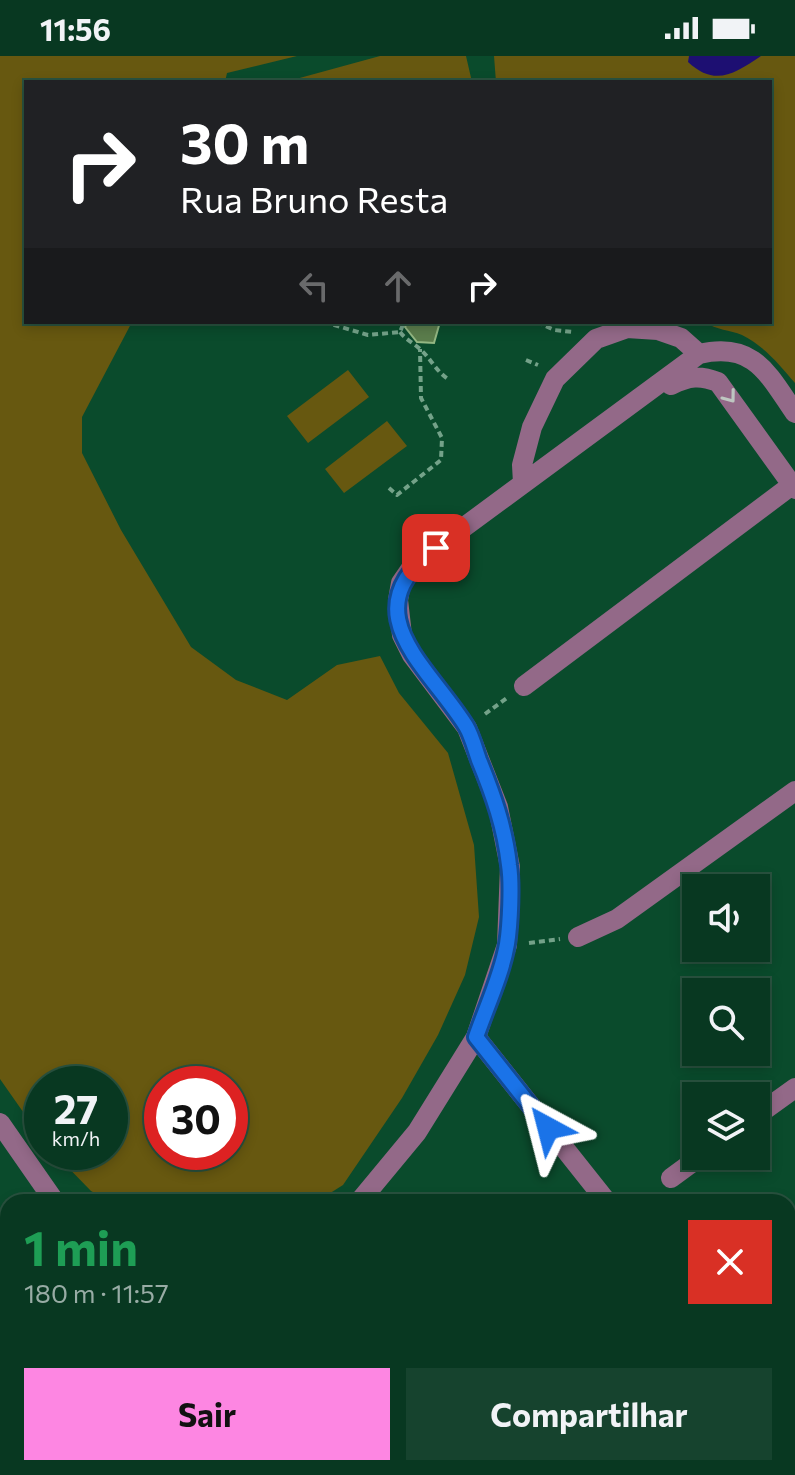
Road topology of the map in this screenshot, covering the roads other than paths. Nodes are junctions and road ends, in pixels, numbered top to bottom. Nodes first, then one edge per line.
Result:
1 (699, 354) junction
2 (638, 401) junction
3 (795, 413) edge
4 (523, 483) junction
5 (793, 487) edge
6 (524, 686) road end
7 (795, 791) edge
8 (578, 937) road end
9 (476, 1037) junction
10 (795, 1088) edge
11 (770, 1106) edge
12 (0, 1123) edge
13 (682, 1170) edge
14 (671, 1178) dead end
15 (49, 1194) edge
16 (366, 1194) edge
17 (601, 1194) edge

1 - 2 street
1 - 3 street
1 - 4 street
2 - 4 street
2 -> 5 street
4 - 9 street
5 - 6 street
7 - 8 street
9 - 16 street
9 - 17 street
10 - 11 street
12 - 15 street
13 - 14 street

